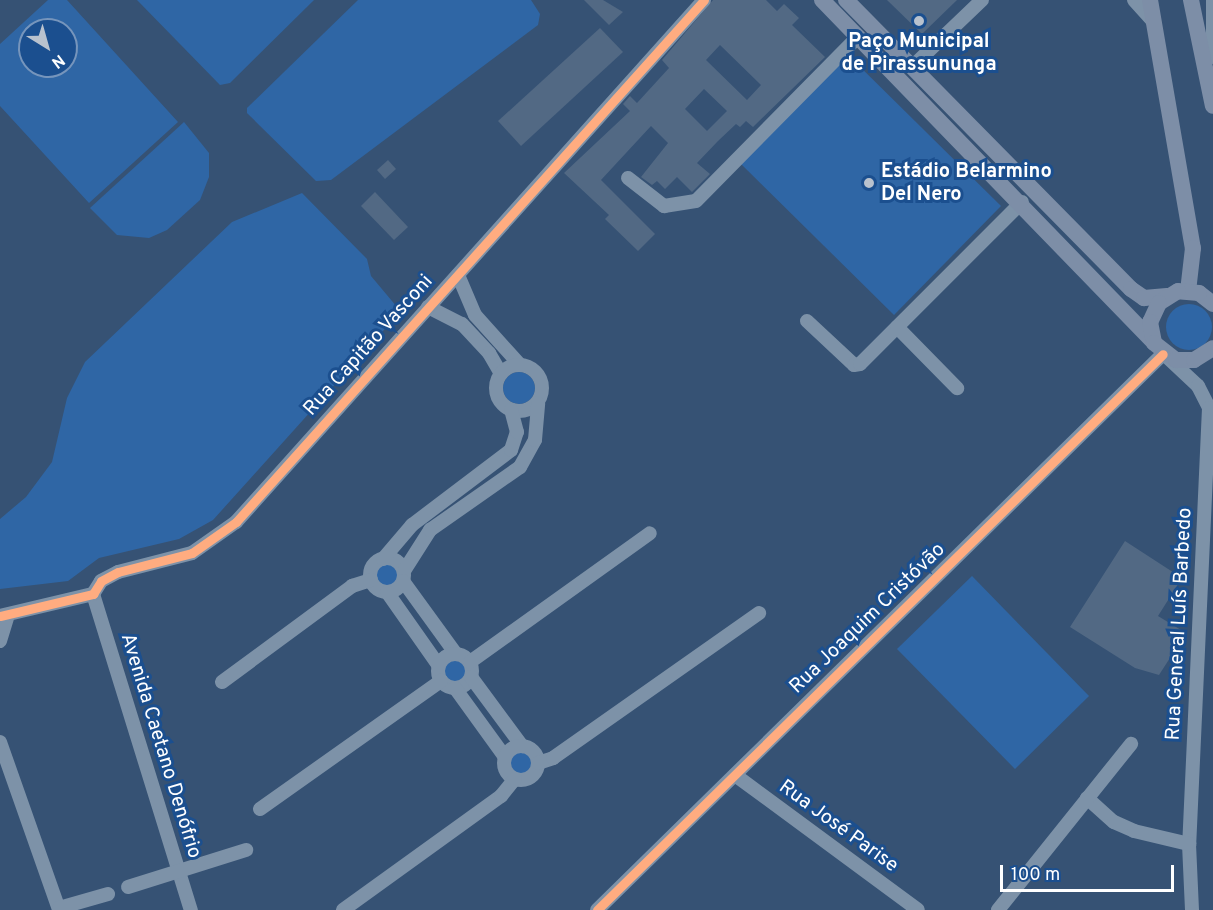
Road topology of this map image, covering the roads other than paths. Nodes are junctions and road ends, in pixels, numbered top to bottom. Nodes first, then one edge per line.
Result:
1 (704, 0) edge
2 (822, 0) edge
3 (846, 0) edge
4 (982, 0) edge
5 (1134, 0) edge
6 (1150, 0) edge
7 (1191, 0) edge
8 (1211, 3) edge
9 (1154, 21) junction
10 (858, 37) junction
11 (1213, 57) edge
12 (914, 65) junction
13 (1213, 106) edge
14 (628, 178) dead end
15 (1022, 202) junction
16 (458, 275) junction
17 (1178, 293) junction
18 (1213, 304) edge
19 (428, 307) junction
20 (475, 315) junction
21 (807, 321) dead end
22 (462, 324) junction
23 (897, 327) junction
24 (495, 348) junction
25 (1161, 351) junction
26 (1210, 355) edge
27 (520, 365) junction
28 (501, 374) junction
29 (957, 388) dead end
30 (538, 403) junction
31 (511, 410) junction
32 (650, 533) dead end
33 (383, 559) junction
34 (404, 576) junction
35 (371, 580) junction
36 (387, 592) junction
37 (93, 594) junction
38 (759, 613) dead end
39 (3, 617) edge
40 (0, 641) edge
41 (456, 654) junction
42 (470, 662) junction
43 (440, 666) junction
44 (471, 677) junction
45 (441, 681) junction
46 (222, 682) dead end
47 (455, 688) junction
48 (0, 742) edge
49 (1131, 744) dead end
50 (522, 746) junction
51 (505, 757) junction
52 (538, 763) junction
53 (735, 775) junction
54 (515, 779) junction
55 (1087, 798) junction
56 (260, 809) dead end
57 (1189, 844) junction
58 (246, 850) dead end
59 (178, 871) junction
60 (128, 887) dead end
61 (108, 894) dead end
62 (59, 909) edge
63 (191, 910) edge
64 (343, 910) edge
65 (597, 910) edge
66 (918, 910) edge
67 (998, 910) edge
68 (1192, 910) edge

1 - 16 street, Rua Capitão Vasconi
2 - 10 main road
3 - 12 main road
4 - 12 street
5 - 9 street
6 - 9 main road
7 - 13 main road
8 - 11 street
9 - 17 main road
10 - 14 street
10 - 15 main road
12 - 17 main road
15 - 23 street
15 - 25 main road
16 - 19 street, Rua Capitão Vasconi
16 - 20 street
17 - 18 main road
17 - 25 main road
19 - 22 street
19 - 37 street, Rua Capitão Vasconi
20 - 22 street
20 - 24 street
21 - 23 street
22 - 24 street
23 - 29 street
24 - 27 street
24 - 28 street
25 - 26 main road
25 - 53 street, Rua Joaquim Cristóvão
25 - 57 street, Rua General Luís Barbedo
27 - 28 street
27 - 30 street
28 - 31 street
30 - 31 street
30 - 34 street
31 - 33 street
32 - 42 street
33 - 34 street
33 - 35 street
34 - 36 street
34 - 41 street
35 - 36 street
35 - 46 street
36 - 43 street
37 - 39 street, Rua Capitão Vasconi
37 - 59 street, Avenida Caetano Denófrio
38 - 52 street
39 - 40 street
41 - 42 street
41 - 43 street
42 - 44 street
43 - 45 street
44 - 47 street
44 - 50 street
45 - 47 street
45 - 56 street
47 - 51 street
48 - 62 street
49 - 55 street
50 - 51 street
50 - 52 street
51 - 54 street
52 - 54 street
53 - 65 street, Rua Joaquim Cristóvão
53 - 66 street, Rua José Parise
54 - 64 street
55 - 57 street
55 - 67 street
57 - 68 street, Rua General Luís Barbedo
58 - 59 street
59 - 60 street
59 - 63 street, Avenida Caetano Denófrio
61 - 62 street

